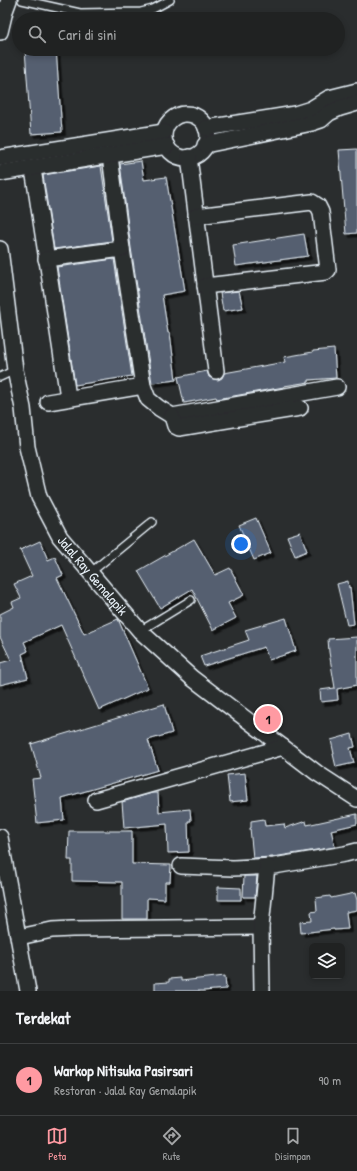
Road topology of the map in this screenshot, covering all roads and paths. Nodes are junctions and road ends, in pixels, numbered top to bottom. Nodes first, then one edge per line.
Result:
1 (9, 0) edge
2 (22, 0) edge
3 (170, 0) edge
4 (36, 1) edge
5 (0, 32) edge
6 (357, 91) edge
7 (357, 103) edge
8 (318, 113) junction
9 (206, 128) junction
10 (165, 139) junction
11 (205, 145) junction
12 (110, 156) junction
13 (189, 157) junction
14 (0, 158) edge
15 (33, 169) junction
16 (0, 173) edge
17 (196, 216) junction
18 (122, 248) junction
19 (0, 256) edge
20 (46, 259) junction
21 (205, 286) junction
22 (16, 370) junction
23 (216, 370) dead end
24 (0, 377) edge
25 (143, 386) junction
26 (338, 387) dead end
27 (68, 397) junction
28 (48, 402) dead end
29 (300, 408) dead end
30 (172, 416) junction
31 (152, 522) dead end
32 (90, 573) junction
33 (191, 600) dead end
34 (140, 631) junction
35 (283, 747) junction
36 (357, 799) edge
37 (96, 800) dead end
38 (0, 837) edge
39 (357, 851) edge
40 (181, 866) dead end
41 (267, 866) junction
42 (260, 927) junction
43 (19, 937) junction
44 (28, 991) edge
45 (262, 991) edge

1 - 5 street
2 - 4 lane
3 - 4 lane
6 - 8 street
7 - 8 street
8 - 9 street
8 - 11 street
9 - 10 street
9 - 11 street
10 - 12 street
10 - 13 street
10 - 14 street
11 - 13 street
12 - 15 street
12 - 18 street
13 - 17 street
15 - 16 street
15 - 20 street
17 - 21 street
17 - 21 street
18 - 20 street
18 - 25 street
19 - 22 street, Jalal Ray Gemalapik
20 - 27 street
21 - 23 street
22 - 24 lane
22 - 32 street, Jalal Ray Gemalapik
25 - 27 street
25 - 30 street
26 - 30 street
27 - 28 street
29 - 30 street
31 - 32 lane
32 - 34 street, Jalal Ray Gemalapik
33 - 34 lane
34 - 35 street, Jalal Ray Gemalapik
35 - 36 street, Jalal Ray Gemalapik
35 - 37 street
38 - 43 street
39 - 41 street
40 - 41 street
41 - 42 street
42 - 43 street
42 - 45 street
43 - 44 street

